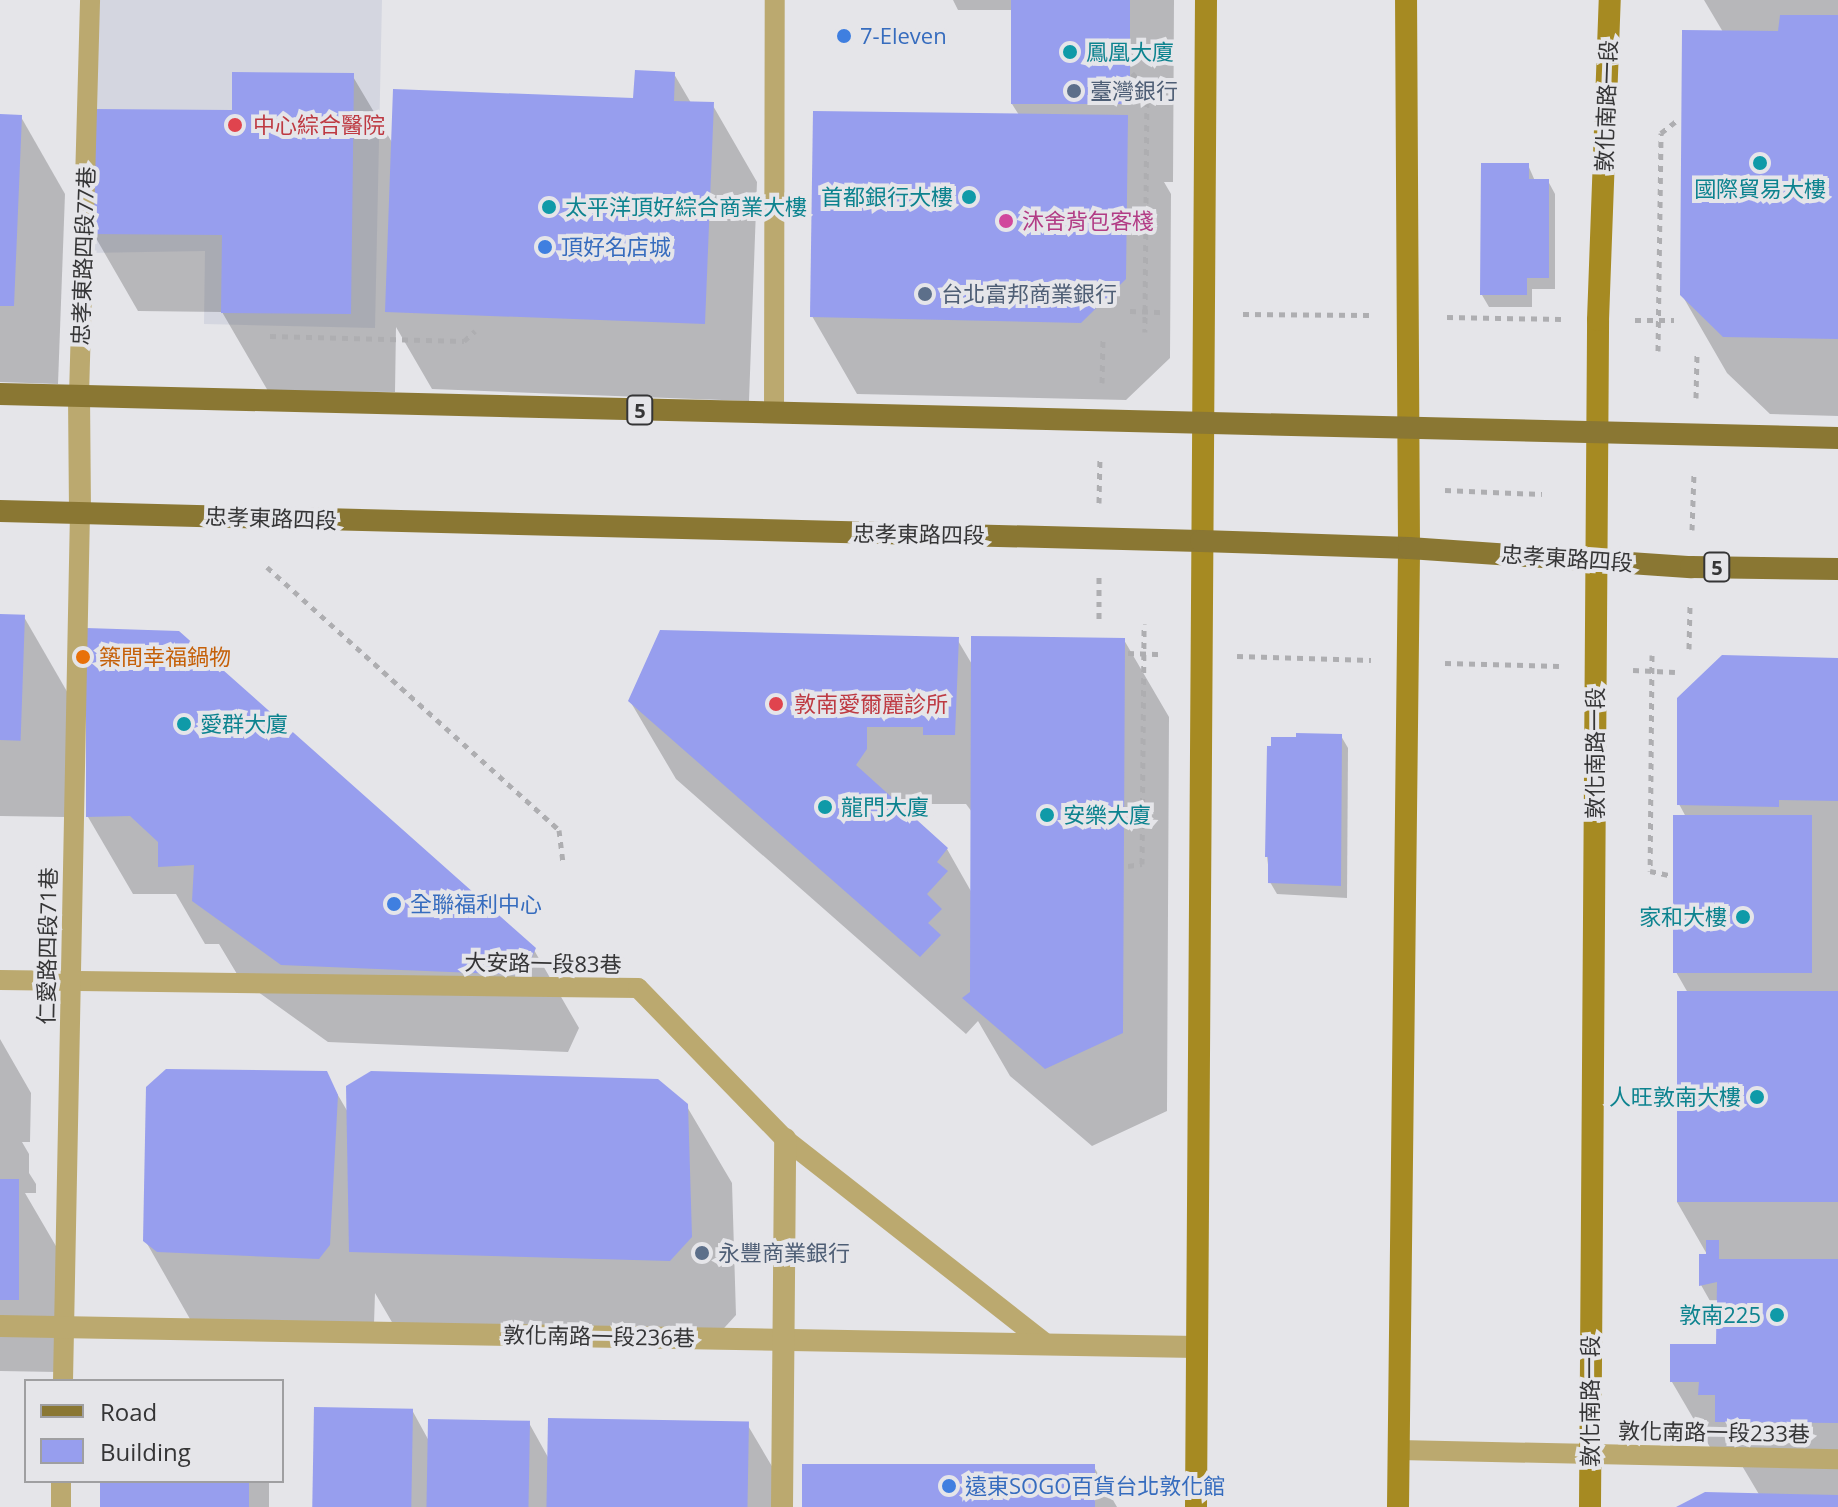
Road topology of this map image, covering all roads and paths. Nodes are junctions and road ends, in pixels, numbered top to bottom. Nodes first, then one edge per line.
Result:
1 (90, 0) edge
2 (775, 0) edge
3 (1206, 0) edge
4 (1406, 0) edge
5 (1610, 0) edge
6 (1132, 73) dead end
7 (1679, 119) dead end
8 (1263, 314) dead end
9 (1356, 315) dead end
10 (1467, 317) dead end
11 (1562, 319) dead end
12 (475, 331) dead end
13 (1145, 332) dead end
14 (270, 336) dead end
15 (1103, 339) dead end
16 (1658, 351) dead end
17 (1697, 355) dead end
18 (0, 394) edge
19 (79, 396) junction
20 (774, 413) junction
21 (1101, 420) junction
22 (1202, 421) junction
23 (1409, 427) junction
24 (1598, 434) junction
25 (1695, 435) junction
26 (1838, 438) edge
27 (1438, 490) dead end
28 (1542, 494) dead end
29 (0, 511) edge
30 (80, 512) junction
31 (1099, 539) junction
32 (1201, 541) junction
33 (1409, 548) junction
34 (1596, 559) junction
35 (267, 567) dead end
36 (1691, 567) junction
37 (1838, 569) edge
38 (1099, 624) dead end
39 (1144, 624) dead end
40 (1689, 649) dead end
41 (1652, 655) dead end
42 (1261, 657) dead end
43 (1344, 659) dead end
44 (1472, 664) dead end
45 (1559, 666) dead end
46 (563, 864) dead end
47 (1128, 866) dead end
48 (1669, 875) dead end
49 (0, 980) edge
50 (70, 981) junction
51 (785, 1139) junction
52 (0, 1326) edge
53 (64, 1327) junction
54 (784, 1339) junction
55 (1046, 1344) junction
56 (1197, 1347) junction
57 (63, 1379) edge
58 (1399, 1450) junction
59 (1590, 1453) junction
60 (1838, 1459) edge
61 (61, 1483) edge
62 (61, 1507) edge
63 (782, 1507) edge
64 (1196, 1507) edge
65 (1398, 1507) edge
66 (1590, 1507) edge

1 - 19 lane, 忠孝東路四段77巷
2 - 20 lane
3 - 22 main road
4 - 23 main road
5 - 24 main road, 敦化南路一段
6 - 13 path
7 - 16 path
8 - 9 path
10 - 11 path
12 - 14 path
15 - 21 path
17 - 25 path
18 - 19 main road, 5
19 - 20 main road, 5
19 - 30 street, 忠孝東路四段77巷
20 - 21 main road, 5
21 - 22 main road, 5
21 - 31 path
22 - 23 main road, 5
22 - 32 main road
23 - 24 main road, 5
23 - 33 main road
24 - 25 main road, 5
24 - 34 main road, 敦化南路一段
25 - 26 main road, 5
25 - 36 path
27 - 28 path
29 - 30 main road, 忠孝東路四段 / 5
30 - 31 main road, 忠孝東路四段 / 5
30 - 50 lane, 仁愛路四段71巷
31 - 32 main road, 忠孝東路四段 / 5
31 - 38 path
32 - 33 main road, 忠孝東路四段 / 5
32 - 56 main road
33 - 34 main road, 忠孝東路四段 / 5
33 - 58 main road
34 - 36 main road, 忠孝東路四段 / 5
34 - 59 main road, 敦化南路一段
35 - 46 path
36 - 37 main road, 忠孝東路四段 / 5
36 - 40 path
39 - 47 path
41 - 48 path
42 - 43 path
44 - 45 path
49 - 50 lane, 大安路一段83巷
50 - 51 lane, 大安路一段83巷
50 - 53 lane, 仁愛路四段71巷
51 - 54 street
51 - 55 lane, 大安路一段83巷
52 - 53 street, 敦化南路一段236巷
53 - 54 street, 敦化南路一段236巷
53 - 57 lane, 仁愛路四段71巷
54 - 55 street, 敦化南路一段236巷
54 - 63 street
55 - 56 street, 敦化南路一段236巷
56 - 64 main road
58 - 59 lane, 敦化南路一段233巷
58 - 65 main road
59 - 60 lane, 敦化南路一段233巷
59 - 66 main road, 敦化南路一段
61 - 62 lane

